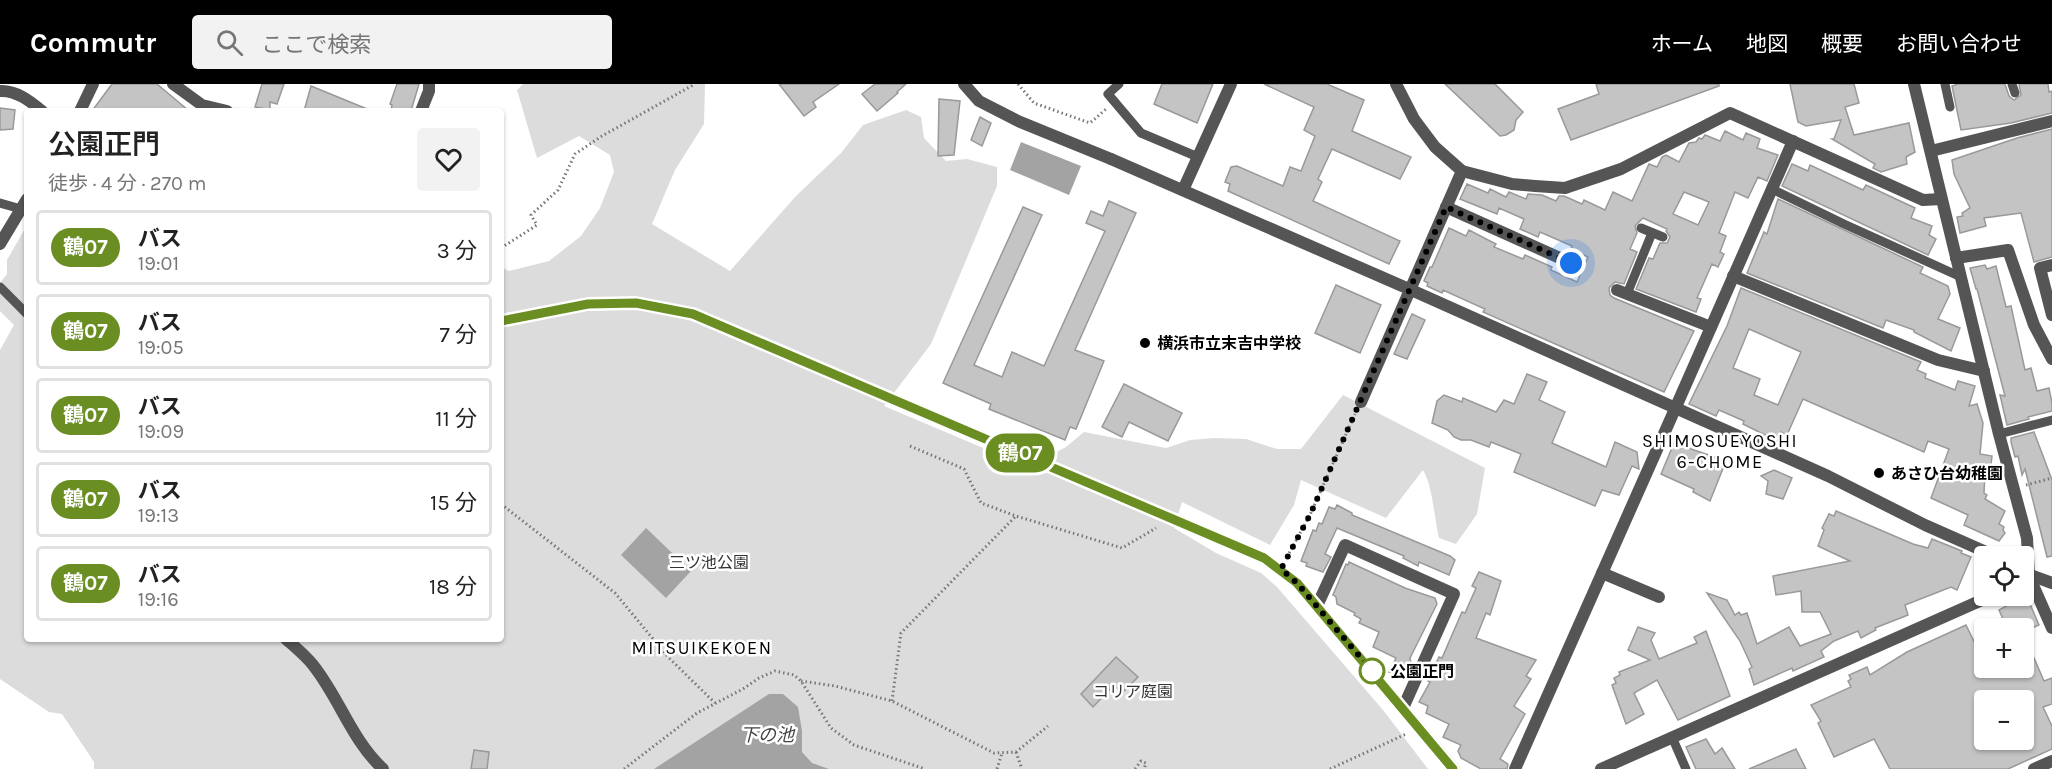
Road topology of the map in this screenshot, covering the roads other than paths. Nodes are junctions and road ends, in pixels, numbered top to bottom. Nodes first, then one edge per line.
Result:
1 (93, 84) edge
2 (173, 84) edge
3 (429, 84) edge
4 (964, 84) edge
5 (1119, 84) edge
6 (1231, 84) edge
7 (1396, 84) edge
8 (1914, 84) edge
9 (1946, 84) edge
10 (0, 91) edge
11 (1950, 107) dead end
12 (38, 108) edge
13 (81, 108) edge
14 (214, 108) edge
15 (422, 108) edge
16 (2052, 120) edge
17 (1793, 141) junction
18 (1930, 150) junction
19 (1198, 157) junction
20 (1462, 171) junction
21 (1772, 189) junction
22 (1183, 190) junction
23 (1941, 198) junction
24 (0, 203) edge
25 (24, 204) edge
26 (1446, 207) junction
27 (1641, 228) dead end
28 (1652, 233) junction
29 (1663, 237) dead end
30 (0, 244) edge
31 (1956, 258) junction
32 (1571, 263) dead end
33 (2052, 265) edge
34 (1733, 276) junction
35 (1961, 277) junction
36 (0, 287) edge
37 (1409, 289) junction
38 (1622, 292) joint
39 (24, 311) edge
40 (2052, 317) edge
41 (504, 320) edge
42 (1711, 327) junction
43 (2037, 330) junction
44 (2052, 359) edge
45 (1984, 371) junction
46 (1361, 402) road end
47 (1675, 409) junction
48 (2052, 420) edge
49 (1999, 434) junction
50 (2027, 546) edge
51 (1974, 547) edge
52 (1602, 573) junction
53 (2034, 578) edge
54 (2052, 583) edge
55 (2034, 593) edge
56 (1659, 597) dead end
57 (1974, 604) edge
58 (1317, 606) junction
59 (2052, 628) edge
60 (289, 642) edge
61 (1403, 708) junction
62 (1672, 736) junction
63 (2052, 761) edge
64 (1606, 768) edge
65 (383, 769) edge
66 (1454, 769) edge
67 (1515, 769) edge
68 (1686, 769) edge
69 (2034, 769) edge

1 - 13 street
2 - 14 street
3 - 15 street
4 - 22 street
5 - 19 lane
6 - 19 street
7 - 20 street
8 - 18 street
9 - 11 lane
10 - 12 street
16 - 18 street
17 - 20 street
17 - 21 street
17 - 23 street
18 - 23 street
19 - 22 street
20 - 26 street
21 - 34 street
21 - 35 lane
22 - 37 street
23 - 31 street
24 - 25 lane
25 - 30 street
26 - 32 street
26 - 37 street
27 - 28 lane
28 - 29 lane
28 - 38 lane
31 - 35 street
31 - 43 street
33 - 40 street
34 - 42 street
34 - 45 street
35 - 45 street
36 - 39 lane
37 - 46 street
37 - 47 street
38 - 42 street
40 - 43 street
41 - 58 street
42 - 47 street
43 - 44 street
45 - 49 street
47 - 51 street
47 - 52 street
48 - 49 lane
49 - 50 street
52 - 56 street
52 - 67 street
53 - 54 street
55 - 59 street
57 - 62 street
58 - 61 street
58 - 61 street
60 - 65 street
61 - 66 street
62 - 64 street
62 - 68 lane
63 - 69 street

